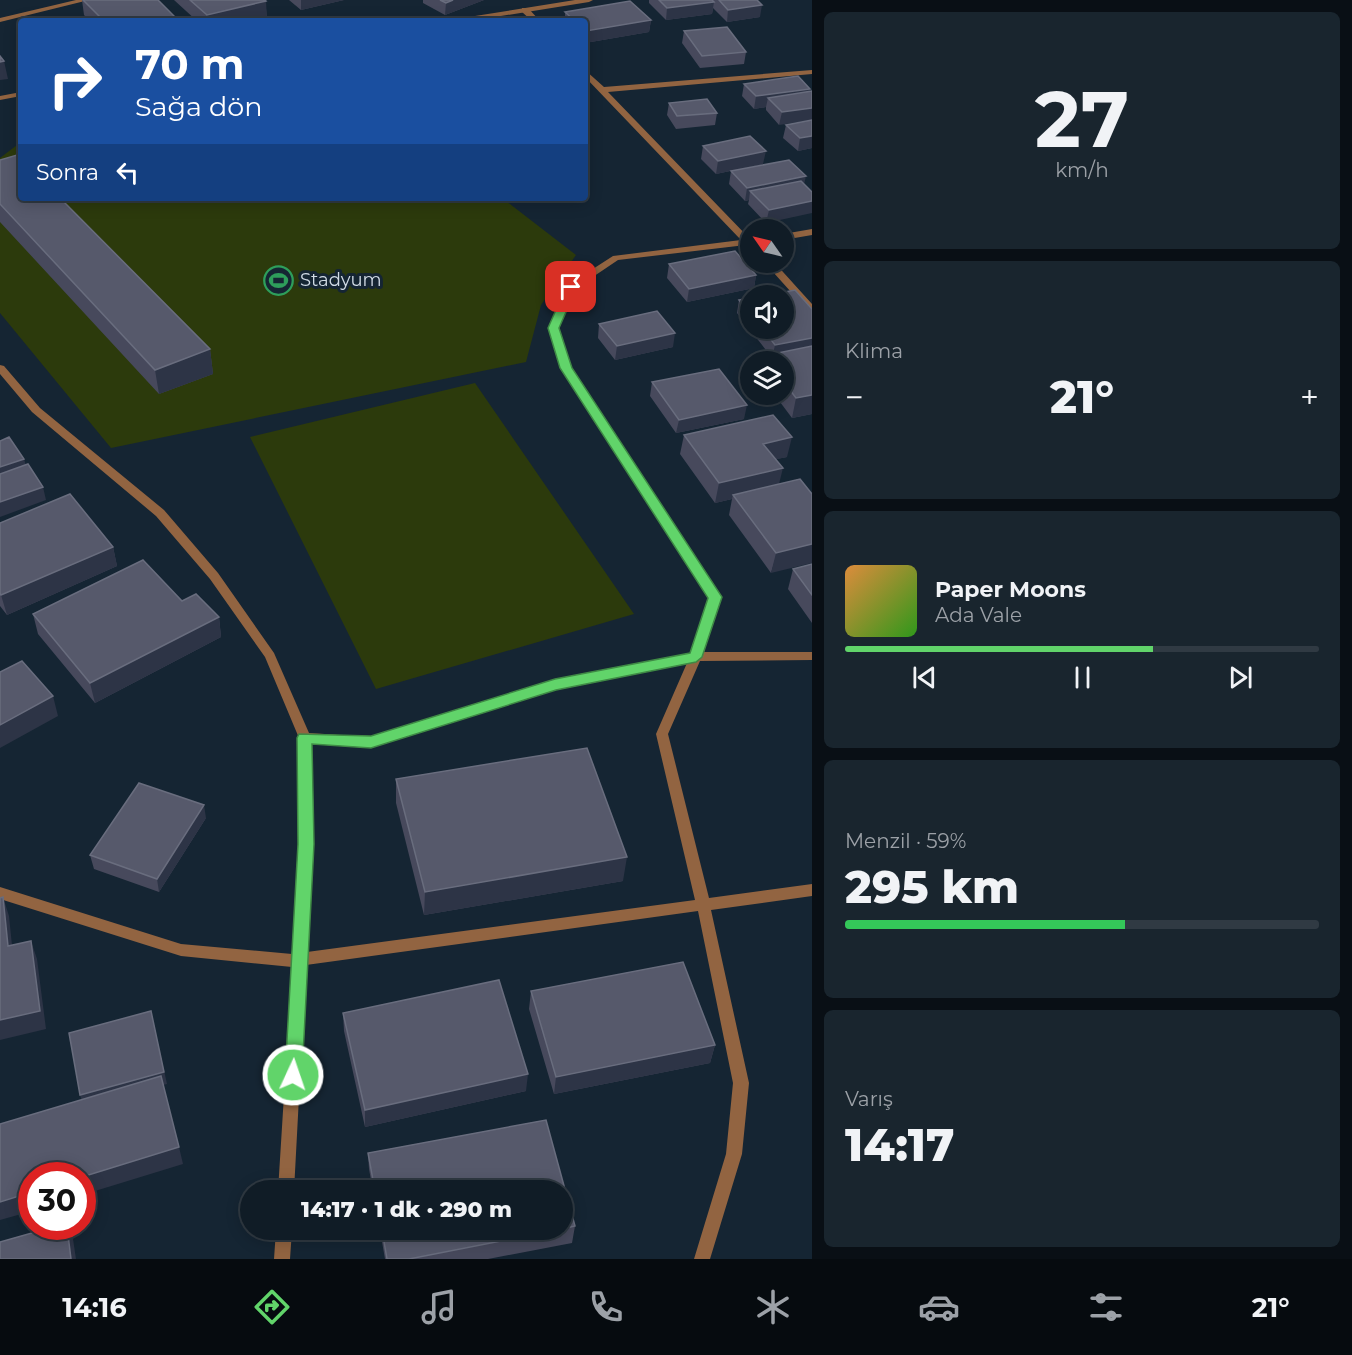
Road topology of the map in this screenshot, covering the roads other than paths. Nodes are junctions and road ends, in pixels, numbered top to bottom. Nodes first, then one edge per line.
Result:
1 (85, 0) edge
2 (589, 0) edge
3 (574, 1) edge
4 (525, 10) junction
5 (475, 18) edge
6 (533, 18) edge
7 (0, 20) edge
8 (811, 74) edge
9 (588, 75) edge
10 (602, 90) junction
11 (18, 95) edge
12 (0, 98) edge
13 (812, 232) edge
14 (740, 233) edge
15 (794, 235) edge
16 (740, 244) edge
17 (778, 273) edge
18 (812, 310) edge
19 (0, 368) edge
20 (812, 656) edge
21 (696, 657) junction
22 (305, 738) junction
23 (812, 890) edge
24 (0, 893) edge
25 (702, 904) junction
26 (300, 959) junction
27 (287, 1180) edge
28 (283, 1240) edge
29 (282, 1259) edge
30 (702, 1259) edge

1 - 7 street
2 - 3 street
3 - 4 street
4 - 5 street
4 - 6 street
8 - 10 street
9 - 10 street
10 - 14 street
11 - 12 street
13 - 15 street
16 - 21 street
17 - 18 street
19 - 22 street
20 - 21 street
21 - 22 street
21 - 25 street
22 - 26 street
23 - 25 street
24 - 26 street
25 - 26 street
25 - 30 street
26 - 27 street
28 - 29 street

